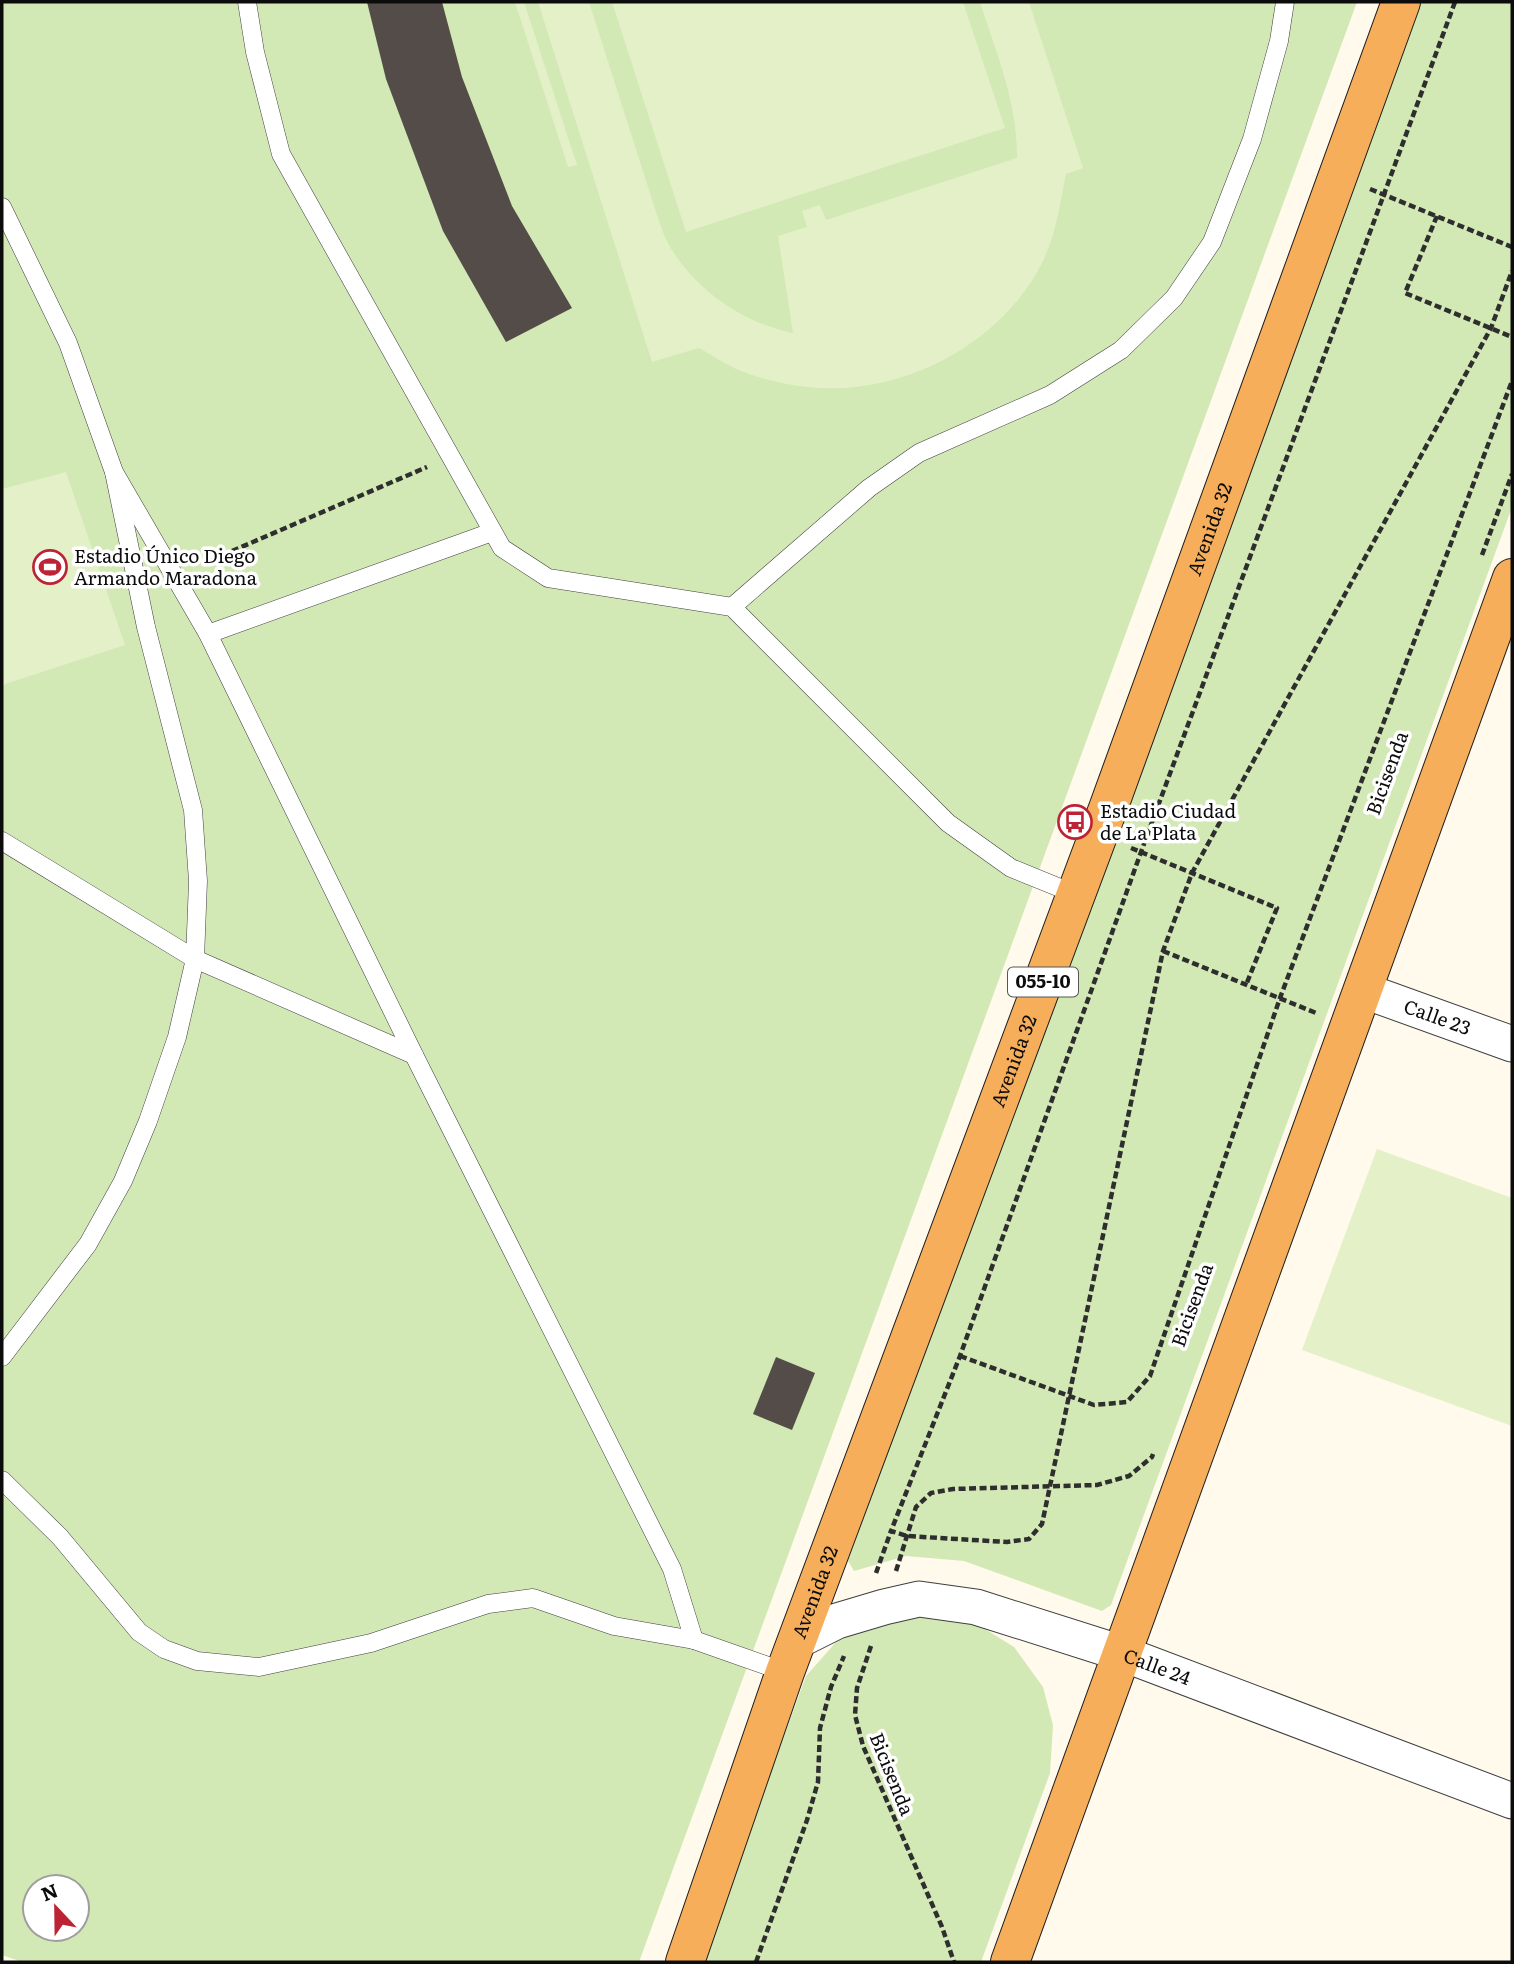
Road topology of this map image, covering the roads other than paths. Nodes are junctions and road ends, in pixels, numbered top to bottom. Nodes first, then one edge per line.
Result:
1 (247, 2) edge
2 (1285, 2) edge
3 (1401, 2) edge
4 (2, 207) edge
5 (114, 472) junction
6 (492, 532) junction
7 (1495, 572) edge
8 (732, 607) junction
9 (208, 634) junction
10 (2, 841) edge
11 (1075, 894) junction
12 (195, 959) junction
13 (1362, 990) junction
14 (1512, 1044) edge
15 (414, 1055) junction
16 (2, 1357) edge
17 (2, 1480) edge
18 (694, 1640) junction
19 (1121, 1653) junction
20 (791, 1657) junction
21 (1512, 1801) edge
22 (685, 1962) edge
23 (1010, 1962) edge

1 - 6 lane
2 - 8 lane
3 - 11 highway, Avenida 32 / 055-10
4 - 5 lane
5 - 9 lane
5 - 12 lane
6 - 8 lane
6 - 9 lane
7 - 13 highway
8 - 11 lane
9 - 15 lane
10 - 12 lane
11 - 20 highway, Avenida 32 / 055-10
12 - 15 lane
12 - 16 lane
13 - 14 street, Calle 23
13 - 19 highway
15 - 18 lane
17 - 18 lane
18 - 20 lane
19 - 20 street, Calle 24
19 - 21 street, Calle 24
19 - 23 highway
20 - 22 highway, Avenida 32 / 055-10

